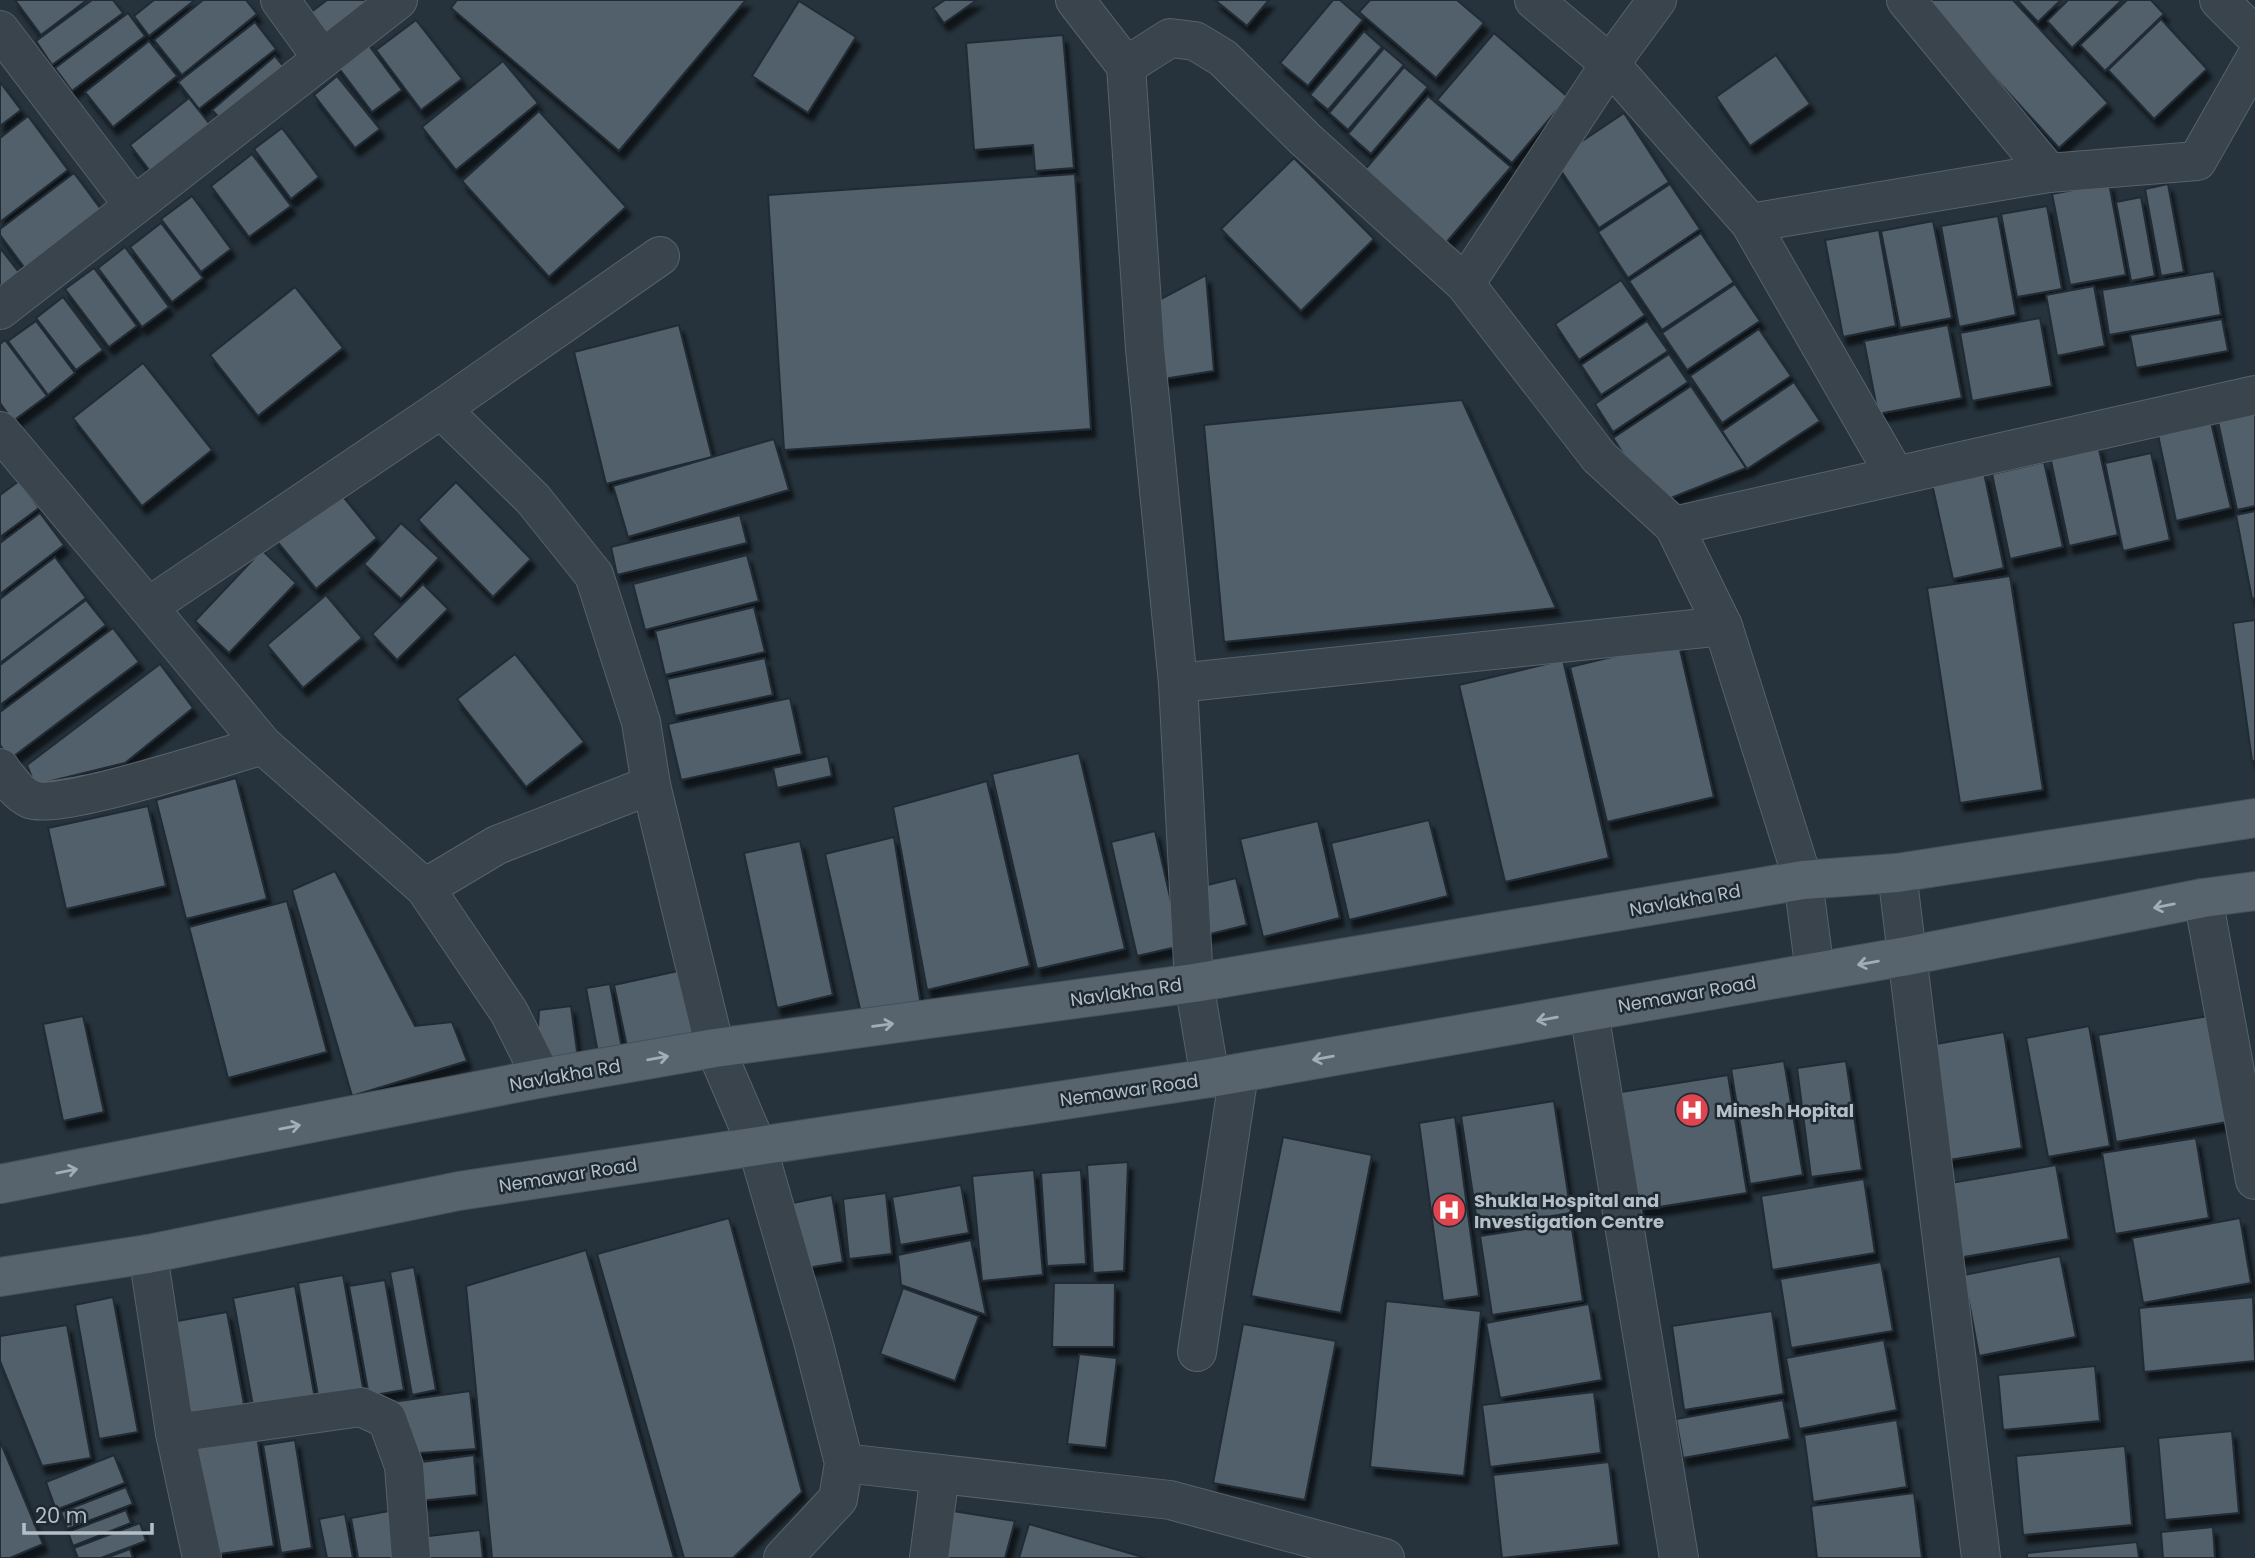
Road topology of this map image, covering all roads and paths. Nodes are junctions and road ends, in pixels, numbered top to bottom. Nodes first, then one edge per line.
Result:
1 (280, 0) edge
2 (398, 0) edge
3 (1075, 0) edge
4 (1534, 0) edge
5 (1657, 0) edge
6 (1906, 0) edge
7 (2219, 0) edge
8 (0, 30) edge
9 (2255, 36) edge
10 (322, 58) junction
11 (2255, 59) edge
12 (1610, 64) junction
13 (1126, 66) junction
14 (2049, 173) junction
15 (134, 206) junction
16 (1750, 223) junction
17 (660, 256) dead end
18 (1465, 284) junction
19 (0, 310) edge
20 (2255, 395) edge
21 (441, 409) junction
22 (0, 432) edge
23 (1895, 475) junction
24 (1674, 526) junction
25 (148, 607) junction
26 (1723, 626) junction
27 (1178, 684) junction
28 (263, 745) junction
29 (0, 768) edge
30 (651, 785) junction
31 (15, 802) edge
32 (2255, 818) edge
33 (1897, 873) junction
34 (1802, 880) junction
35 (425, 888) junction
36 (2255, 891) edge
37 (2203, 898) junction
38 (1907, 957) junction
39 (1815, 972) junction
40 (1194, 983) junction
41 (1588, 1012) junction
42 (715, 1048) junction
43 (1225, 1075) junction
44 (542, 1078) junction
45 (757, 1146) junction
46 (2255, 1180) edge
47 (0, 1184) edge
48 (148, 1254) junction
49 (0, 1276) edge
50 (1198, 1352) dead end
51 (175, 1433) junction
52 (844, 1463) junction
53 (940, 1474) junction
54 (202, 1558) edge
55 (411, 1558) edge
56 (783, 1558) edge
57 (929, 1558) edge
58 (1385, 1558) edge
59 (1679, 1558) edge
60 (1981, 1558) edge

1 - 10 street
2 - 10 street
3 - 13 street
4 - 12 street
5 - 12 street
6 - 14 street
7 - 9 street
8 - 15 street
10 - 15 street
11 - 14 street
12 - 16 street
12 - 18 street
13 - 18 street
13 - 27 street
14 - 16 street
15 - 19 street
16 - 23 street
17 - 21 street
18 - 24 street
20 - 23 street
21 - 25 street
21 - 30 street
22 - 25 street
23 - 24 street
24 - 26 street
25 - 28 street
26 - 27 street
26 - 34 street
27 - 40 street
28 - 31 street
28 - 35 street
29 - 31 street
30 - 35 street
30 - 42 street
32 - 33 main road, Navlakha Rd
33 - 34 main road, Navlakha Rd
33 - 38 street
34 - 39 street
34 - 40 main road, Navlakha Rd
35 - 44 street
36 - 37 main road, Nemawar Road
37 -> 38 main road, Nemawar Road
37 - 46 street
38 -> 39 main road, Nemawar Road
38 - 60 street
39 - 41 main road, Nemawar Road
42 -> 40 main road, Navlakha Rd
40 - 43 street
41 -> 43 main road, Nemawar Road
41 - 59 street
44 -> 42 main road, Navlakha Rd
42 - 45 street
43 - 45 main road, Nemawar Road
43 - 50 street
47 -> 44 main road, Navlakha Rd
45 - 48 main road, Nemawar Road
45 - 52 street
48 - 49 main road, Nemawar Road
48 - 51 street
51 - 54 street
51 - 55 street
52 - 53 street
52 - 56 street
53 - 57 street
53 - 58 street

